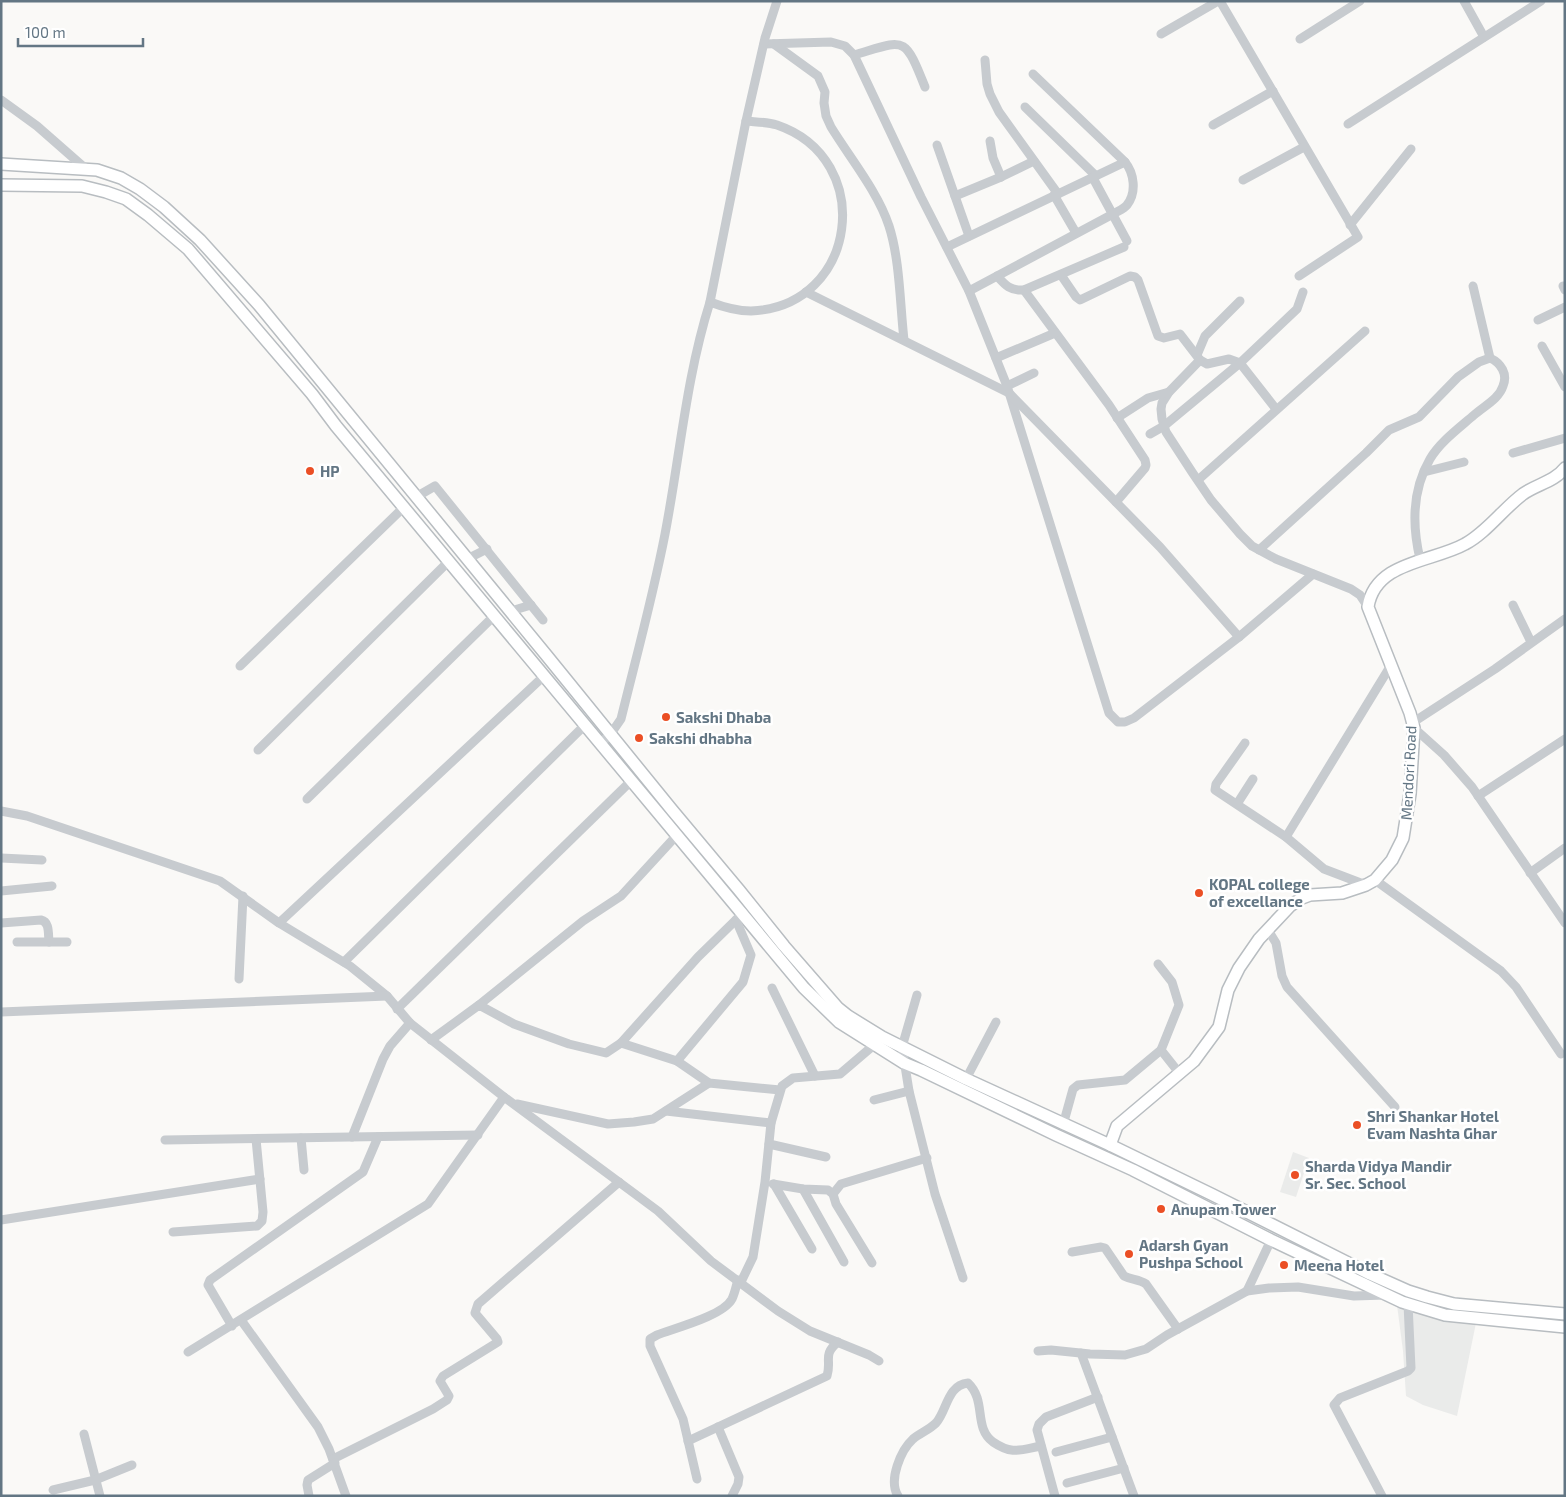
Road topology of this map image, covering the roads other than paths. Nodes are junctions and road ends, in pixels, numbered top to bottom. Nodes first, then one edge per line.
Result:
1 (1219, 1) edge
2 (1360, 1) edge
3 (1464, 1) edge
4 (1540, 1) edge
5 (776, 4) edge
6 (1161, 34) dead end
7 (1484, 37) junction
8 (1300, 40) dead end
9 (765, 41) junction
10 (774, 44) junction
11 (854, 55) junction
12 (985, 60) dead end
13 (1033, 74) dead end
14 (925, 87) dead end
15 (1273, 91) junction
16 (1, 100) edge
17 (1025, 107) dead end
18 (746, 121) junction
19 (1348, 124) dead end
20 (1214, 125) dead end
21 (990, 140) dead end
22 (937, 145) dead end
23 (1304, 147) junction
24 (1412, 149) dead end
25 (1034, 161) junction
26 (1125, 162) junction
27 (1, 164) edge
28 (86, 169) junction
29 (1000, 177) junction
30 (1094, 177) junction
31 (1243, 180) dead end
32 (1, 185) edge
33 (1056, 195) junction
34 (955, 196) junction
35 (1113, 214) junction
36 (1350, 225) junction
37 (1076, 233) junction
38 (969, 236) junction
39 (947, 247) junction
40 (1061, 275) junction
41 (997, 276) junction
42 (1299, 276) dead end
43 (1473, 286) dead end
44 (1024, 290) junction
45 (969, 291) junction
46 (806, 292) junction
47 (1303, 292) dead end
48 (1240, 301) dead end
49 (710, 302) junction
50 (1565, 307) edge
51 (1538, 320) dead end
52 (1364, 331) dead end
53 (1055, 333) junction
54 (904, 340) junction
55 (1542, 346) dead end
56 (996, 358) junction
57 (1198, 358) junction
58 (1490, 358) junction
59 (1240, 363) junction
60 (1034, 373) dead end
61 (1565, 387) edge
62 (1008, 389) junction
63 (1169, 392) junction
64 (1276, 409) junction
65 (1117, 418) junction
66 (1164, 426) junction
67 (1150, 434) dead end
68 (1565, 438) edge
69 (1513, 453) dead end
70 (1464, 462) dead end
71 (1565, 468) edge
72 (1424, 472) junction
73 (1198, 480) junction
74 (416, 497) junction
75 (1116, 502) junction
76 (404, 507) junction
77 (487, 549) junction
78 (1259, 550) junction
79 (467, 559) junction
80 (1420, 559) junction
81 (449, 562) junction
82 (478, 572) junction
83 (1313, 574) junction
84 (466, 582) junction
85 (531, 605) junction
86 (1514, 605) dead end
87 (1368, 607) junction
88 (511, 611) junction
89 (494, 616) junction
90 (1565, 619) edge
91 (542, 620) dead end
92 (1239, 637) junction
93 (1531, 642) junction
94 (1391, 665) junction
95 (240, 666) dead end
96 (544, 676) junction
97 (584, 726) junction
98 (1413, 726) junction
99 (610, 735) junction
100 (1565, 739) edge
101 (600, 743) junction
102 (1245, 743) dead end
103 (258, 750) dead end
104 (1253, 779) dead end
105 (631, 781) junction
106 (1478, 796) junction
107 (307, 799) dead end
108 (1237, 804) junction
109 (1, 811) edge
110 (677, 835) junction
111 (1286, 838) junction
112 (1565, 848) edge
113 (1, 858) edge
114 (42, 860) dead end
115 (1530, 873) junction
116 (1370, 882) junction
117 (52, 886) dead end
118 (1, 891) edge
119 (243, 896) junction
120 (739, 917) junction
121 (1, 923) edge
122 (278, 923) junction
123 (1565, 923) edge
124 (1268, 930) junction
125 (17, 942) dead end
126 (49, 942) junction
127 (67, 942) dead end
128 (344, 962) junction
129 (1158, 964) dead end
130 (239, 979) dead end
131 (772, 988) dead end
132 (917, 995) dead end
133 (387, 996) junction
134 (479, 1005) junction
135 (397, 1008) junction
136 (1, 1012) edge
137 (996, 1022) dead end
138 (410, 1023) junction
139 (431, 1040) junction
140 (621, 1043) junction
141 (874, 1045) junction
142 (902, 1047) junction
143 (1160, 1050) junction
144 (1561, 1054) dead end
145 (677, 1061) junction
146 (904, 1063) junction
147 (1180, 1074) junction
148 (815, 1076) junction
149 (966, 1079) junction
150 (709, 1083) junction
151 (780, 1090) junction
152 (909, 1091) junction
153 (504, 1097) junction
154 (874, 1100) dead end
155 (512, 1103) junction
156 (1395, 1108) dead end
157 (666, 1111) junction
158 (771, 1123) junction
159 (1063, 1125) junction
160 (478, 1135) junction
161 (352, 1137) junction
162 (378, 1137) junction
163 (301, 1138) junction
164 (256, 1139) junction
165 (165, 1140) dead end
166 (769, 1144) junction
167 (1110, 1146) junction
168 (826, 1157) dead end
169 (927, 1158) junction
170 (304, 1170) dead end
171 (260, 1179) junction
172 (619, 1182) junction
173 (770, 1183) junction
174 (803, 1189) junction
175 (833, 1194) junction
176 (1235, 1206) junction
177 (1230, 1219) junction
178 (1, 1220) edge
179 (1262, 1220) junction
180 (173, 1232) dead end
181 (1256, 1232) junction
182 (1272, 1240) junction
183 (812, 1249) dead end
184 (1072, 1252) dead end
185 (844, 1262) dead end
186 (872, 1263) dead end
187 (962, 1278) dead end
188 (740, 1281) junction
189 (1247, 1291) junction
190 (1386, 1294) junction
191 (1408, 1304) junction
192 (1565, 1314) edge
193 (241, 1320) junction
194 (232, 1326) junction
195 (1565, 1327) edge
196 (1178, 1329) junction
197 (838, 1342) junction
198 (1038, 1351) dead end
199 (188, 1352) dead end
200 (1082, 1353) junction
201 (879, 1360) dead end
202 (1098, 1398) junction
203 (718, 1427) junction
204 (84, 1434) dead end
205 (1112, 1437) junction
206 (688, 1441) junction
207 (1041, 1446) junction
208 (1056, 1452) dead end
209 (334, 1461) junction
210 (132, 1465) dead end
211 (1124, 1468) junction
212 (697, 1479) dead end
213 (96, 1480) junction
214 (1068, 1483) dead end
215 (53, 1490) dead end
216 (100, 1496) edge
217 (310, 1496) edge
218 (346, 1496) edge
219 (732, 1496) edge
220 (898, 1496) edge
221 (1055, 1496) edge
222 (1134, 1496) edge
223 (1382, 1496) edge

1 - 6 street
1 - 15 street
2 - 8 street
3 - 7 street
4 - 7 street
5 - 9 street
7 - 19 street
9 - 10 street
9 - 18 street
10 - 11 street
10 - 54 street
11 - 14 street
11 - 39 street
12 - 25 street
13 - 26 street
15 - 20 street
15 - 23 street
16 - 28 street
17 - 30 street
18 - 46 street
18 - 49 street
21 - 29 street
22 - 34 street
23 - 31 street
23 - 36 street
24 - 36 street
25 - 29 street
25 - 33 street
26 - 30 street
26 - 35 street
27 - 28 main road
28 - 74 main road
29 - 34 street
30 - 33 street
30 - 35 street
32 - 76 main road
33 - 37 street
33 - 38 street
34 - 38 street
35 - 37 street
35 - 40 street
36 - 42 street
37 - 41 street
38 - 39 street
39 - 45 street
40 - 44 street
40 - 57 street
41 - 44 street
41 - 45 street
43 - 58 street
44 - 53 street
45 - 56 street
46 - 49 street
46 - 54 street
47 - 59 street
48 - 57 street
49 - 99 street
50 - 51 street
52 - 64 street
53 - 56 street
53 - 65 street
54 - 62 street
55 - 61 street
56 - 62 street
57 - 59 street
57 - 63 street
58 - 72 street
58 - 78 street
59 - 64 street
59 - 66 street
60 - 62 street
62 - 75 street
62 - 92 street
63 - 65 street
63 - 66 street
64 - 73 street
65 - 75 street
66 - 67 street
66 - 73 street
68 - 69 street
70 - 72 street
71 - 80 main road
72 - 80 street
73 - 78 street
74 - 77 street
74 - 79 main road
75 - 92 street
76 - 81 main road
76 - 95 street
77 - 79 street
77 - 85 street
78 - 83 street
79 - 82 main road
80 - 87 main road
81 - 84 main road
81 - 103 street
82 - 84 main road
82 - 88 main road
83 - 87 street
83 - 92 street
84 - 89 main road
85 - 88 street
85 - 91 street
86 - 93 street
87 - 94 main road, Mendori Road
88 - 99 main road
89 - 96 main road
89 - 107 street
90 - 93 street
93 - 98 street
94 - 98 main road, Mendori Road
94 - 111 street
96 - 97 main road
96 - 122 street
97 - 101 main road
97 - 128 street
98 - 106 street
98 - 116 main road, Mendori Road
99 - 101 street
99 - 142 main road
100 - 106 street
101 - 105 main road
102 - 108 street
104 - 108 street
105 - 110 main road
105 - 135 street
106 - 115 street
108 - 111 street
109 - 119 street
110 - 120 main road
110 - 134 street
111 - 116 street
112 - 115 street
113 - 114 street
115 - 123 street
116 - 124 main road
116 - 144 street
117 - 118 street
119 - 122 street
119 - 130 street
120 - 140 street
120 - 141 main road
120 - 145 street
121 - 126 street
122 - 128 street
124 - 147 main road
124 - 156 street
125 - 126 street
126 - 127 street
128 - 133 street
129 - 143 street
131 - 148 street
132 - 142 street
133 - 135 street
133 - 136 street
134 - 139 street
134 - 140 street
135 - 138 street
137 - 149 street
138 - 139 street
138 - 161 street
139 - 153 street
140 - 145 street
141 - 146 main road
141 - 148 street
142 - 146 street
142 - 149 main road
143 - 147 street
143 - 159 street
145 - 150 street
146 - 152 street
146 - 177 main road
147 - 167 main road
148 - 151 street
149 - 159 main road
150 - 151 street
150 - 157 street
151 - 158 street
152 - 154 street
152 - 169 street
153 - 155 street
153 - 160 street
155 - 157 street
155 - 172 street
157 - 158 street
158 - 166 street
159 - 167 main road
160 - 162 street
160 - 193 street
161 - 162 street
161 - 163 street
162 - 194 street
163 - 164 street
163 - 170 street
164 - 165 street
164 - 171 street
166 - 168 street
166 - 173 street
167 - 176 main road
169 - 175 street
169 - 187 street
171 - 178 street
171 - 180 street
172 - 188 street
172 - 209 street
173 - 174 street
173 - 183 street
173 - 188 street
174 - 175 street
174 - 185 street
175 - 186 street
176 - 177 main road
176 - 179 main road
177 - 181 main road
179 - 181 main road
179 - 192 main road
181 - 182 main road
182 - 189 street
182 - 190 main road
184 - 196 street
188 - 197 street
188 - 206 street
189 - 190 street
189 - 196 street
190 - 191 main road
191 - 195 main road
191 - 223 street
193 - 194 street
193 - 209 street
194 - 199 street
196 - 200 street
197 - 201 street
197 - 203 street
198 - 200 street
200 - 202 street
202 - 205 street
202 - 207 street
203 - 206 street
203 - 219 street
204 - 213 street
205 - 208 street
205 - 211 street
206 - 212 street
207 - 220 street
207 - 221 street
209 - 217 street
209 - 218 street
210 - 213 street
211 - 214 street
211 - 222 street
213 - 215 street
213 - 216 street

